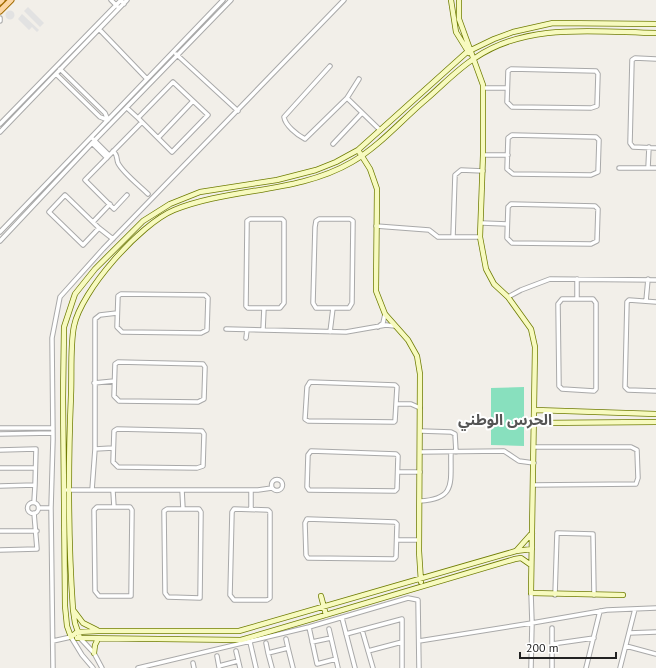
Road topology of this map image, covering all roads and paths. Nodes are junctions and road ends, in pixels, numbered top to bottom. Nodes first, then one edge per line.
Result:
1 (2, 0) edge
2 (11, 0) edge
3 (111, 0) edge
4 (127, 0) edge
5 (223, 0) edge
6 (231, 0) edge
7 (344, 0) edge
8 (451, 0) edge
9 (459, 0) edge
10 (0, 2) edge
11 (124, 4) junction
12 (116, 5) junction
13 (119, 8) junction
14 (0, 12) edge
15 (0, 18) edge
16 (0, 22) edge
17 (656, 24) edge
18 (99, 29) junction
19 (656, 33) edge
20 (469, 50) junction
21 (174, 52) junction
22 (177, 55) junction
23 (475, 58) junction
24 (656, 59) edge
25 (57, 65) junction
26 (330, 66) dead end
27 (61, 69) junction
28 (52, 70) junction
29 (56, 74) junction
30 (147, 79) junction
31 (359, 79) dead end
32 (483, 88) junction
33 (507, 88) junction
34 (347, 98) junction
35 (193, 101) junction
36 (127, 108) junction
37 (238, 111) junction
38 (362, 113) junction
39 (138, 118) junction
40 (108, 120) junction
41 (142, 122) junction
42 (0, 124) edge
43 (380, 130) junction
44 (0, 132) edge
45 (91, 137) junction
46 (158, 138) junction
47 (93, 142) junction
48 (333, 144) dead end
49 (649, 148) junction
50 (656, 148) edge
51 (358, 150) junction
52 (113, 151) junction
53 (484, 155) junction
54 (508, 155) junction
55 (108, 156) junction
56 (362, 156) junction
57 (619, 168) dead end
58 (648, 168) junction
59 (656, 168) edge
60 (483, 171) junction
61 (148, 194) dead end
62 (127, 195) dead end
63 (110, 204) junction
64 (93, 222) junction
65 (482, 223) junction
66 (507, 224) junction
67 (376, 226) junction
68 (99, 228) junction
69 (0, 232) edge
70 (454, 237) junction
71 (480, 237) junction
72 (113, 239) junction
73 (0, 242) edge
74 (577, 279) junction
75 (648, 279) junction
76 (656, 280) edge
77 (508, 297) junction
78 (577, 299) junction
79 (646, 300) junction
80 (656, 302) edge
81 (264, 308) junction
82 (333, 308) junction
83 (117, 313) junction
84 (385, 314) junction
85 (395, 326) junction
86 (226, 329) dead end
87 (375, 329) junction
88 (247, 330) junction
89 (263, 330) junction
90 (330, 332) junction
91 (246, 338) dead end
92 (114, 381) junction
93 (94, 383) junction
94 (656, 391) edge
95 (396, 404) junction
96 (420, 408) junction
97 (535, 410) junction
98 (656, 414) edge
99 (656, 422) edge
100 (535, 423) junction
101 (0, 428) edge
102 (53, 430) junction
103 (420, 431) junction
104 (0, 434) edge
105 (534, 447) junction
106 (113, 448) junction
107 (95, 449) junction
108 (0, 450) edge
109 (420, 452) junction
110 (453, 452) junction
111 (534, 463) junction
112 (0, 468) edge
113 (34, 468) junction
114 (398, 472) junction
115 (420, 472) junction
116 (35, 485) junction
117 (533, 485) junction
118 (0, 486) edge
119 (272, 488) dead end
120 (66, 490) junction
121 (92, 490) junction
122 (182, 490) junction
123 (250, 490) junction
124 (113, 491) junction
125 (420, 501) junction
126 (34, 502) junction
127 (114, 507) junction
128 (39, 508) junction
129 (51, 508) junction
130 (183, 509) junction
131 (251, 509) junction
132 (34, 513) junction
133 (37, 531) junction
134 (0, 532) edge
135 (532, 533) junction
136 (397, 540) junction
137 (419, 540) junction
138 (0, 550) edge
139 (532, 550) junction
140 (516, 551) junction
141 (521, 558) junction
142 (531, 566) junction
143 (420, 579) junction
144 (422, 586) junction
145 (531, 593) junction
146 (555, 595) junction
147 (594, 595) junction
148 (623, 595) dead end
149 (321, 596) dead end
150 (324, 607) junction
151 (656, 608) edge
152 (635, 609) junction
153 (73, 610) junction
154 (600, 611) junction
155 (326, 615) junction
156 (342, 618) junction
157 (532, 623) junction
158 (309, 627) junction
159 (552, 628) dead end
160 (329, 629) dead end
161 (362, 630) junction
162 (98, 631) junction
163 (77, 632) junction
164 (656, 632) edge
165 (629, 633) junction
166 (346, 634) junction
167 (71, 637) junction
168 (80, 638) junction
169 (331, 638) junction
170 (594, 638) junction
171 (98, 639) junction
172 (286, 639) dead end
173 (53, 641) junction
174 (419, 641) junction
175 (250, 642) junction
176 (312, 642) junction
177 (402, 642) junction
178 (266, 643) dead end
179 (552, 644) junction
180 (626, 646) junction
181 (288, 648) junction
182 (236, 651) dead end
183 (368, 651) junction
184 (94, 653) junction
185 (268, 653) junction
186 (656, 654) edge
187 (217, 656) dead end
188 (336, 659) junction
189 (238, 661) junction
190 (193, 663) dead end
191 (317, 666) edge
192 (220, 667) edge
193 (53, 668) edge
194 (93, 668) edge
195 (102, 668) edge
196 (107, 668) edge
197 (138, 668) edge
198 (194, 668) edge
199 (240, 668) edge
200 (256, 668) edge
201 (272, 668) edge
202 (292, 668) edge
203 (338, 668) edge
204 (356, 668) edge
205 (373, 668) edge
206 (402, 668) edge
207 (419, 668) edge
208 (531, 668) edge
209 (552, 668) edge
210 (586, 668) edge
211 (620, 668) edge

1 - 10 main road
2 - 14 main road
3 - 12 street
4 - 11 street
5 - 21 street
6 - 22 street
7 - 37 street
8 - 20 street
9 - 20 street
11 - 12 street
11 - 13 street
12 - 13 street
12 - 25 street
13 - 18 street
15 - 16 street
17 - 20 street
18 - 27 street
18 - 30 street
19 - 23 street
20 - 23 street
20 - 43 street
21 - 22 street
21 - 30 street
22 - 36 street
22 - 37 street
23 - 32 street
23 - 56 street
24 - 49 street
25 - 27 street
25 - 28 street
26 - 34 street
27 - 29 street
27 - 40 street
28 - 29 street
28 - 42 street
29 - 40 street
29 - 44 street
30 - 40 street
31 - 34 street
32 - 33 street
32 - 53 street
33 - 33 street
34 - 38 street
35 - 39 street
35 - 46 street
35 - 46 street
36 - 39 street
36 - 47 street
37 - 72 street
38 - 43 street
38 - 48 street
39 - 41 street
40 - 45 street
41 - 46 street
41 - 52 street
43 - 51 street
45 - 47 street
45 - 69 street
47 - 55 street
47 - 73 street
49 - 50 street
49 - 58 street
51 - 56 street
51 - 120 street
52 - 55 street
52 - 61 street
53 - 54 street
53 - 60 street
54 - 54 street
55 - 63 street
56 - 67 street
56 - 120 street
57 - 58 street
58 - 59 street
60 - 65 street
60 - 70 street
62 - 63 street
63 - 64 street
64 - 68 street
64 - 68 street
65 - 66 street
65 - 71 street
66 - 66 street
67 - 70 street
67 - 84 street
68 - 72 street
70 - 71 street
71 - 77 street
72 - 102 street
74 - 75 street
74 - 77 street
74 - 78 street
75 - 76 street
75 - 79 street
77 - 97 street
78 - 78 street
79 - 80 street
79 - 94 street
81 - 81 street
81 - 89 street
82 - 82 street
82 - 90 street
83 - 83 street
83 - 93 street
84 - 85 street
84 - 87 street
85 - 87 street
85 - 96 street
86 - 88 street
87 - 90 street
88 - 89 street
88 - 91 street
89 - 90 street
92 - 92 street
92 - 93 street
93 - 107 street
95 - 95 street
95 - 96 street
96 - 103 street
97 - 98 street
97 - 100 street
99 - 100 street
100 - 105 street
101 - 102 street
102 - 104 street
102 - 129 street
103 - 109 street
103 - 110 street
105 - 111 street
105 - 117 street
106 - 106 street
106 - 107 street
107 - 121 street
108 - 113 street
109 - 110 street
109 - 115 street
110 - 111 street
110 - 125 street
111 - 117 street
112 - 113 street
113 - 116 street
114 - 114 street
114 - 115 street
115 - 125 street
116 - 118 street
116 - 126 street
117 - 135 street
119 - 123 street
120 - 121 street
120 - 153 street
120 - 167 street
121 - 124 street
122 - 123 street
122 - 124 street
122 - 130 street
123 - 131 street
124 - 127 street
125 - 137 street
126 - 128 street
126 - 132 street
127 - 127 street
128 - 129 street
128 - 132 street
129 - 173 street
130 - 130 street
131 - 131 street
132 - 133 street
133 - 134 street
133 - 138 street
135 - 139 street
135 - 140 street
136 - 136 street
136 - 137 street
137 - 143 street
139 - 140 street
139 - 141 street
139 - 142 street
140 - 143 street
141 - 142 street
141 - 144 street
142 - 145 street
143 - 144 street
143 - 150 street
144 - 155 street
145 - 146 street
145 - 157 street
146 - 147 street
146 - 147 street
147 - 148 street
149 - 150 street
150 - 155 street
150 - 162 street
151 - 152 street
152 - 154 street
152 - 165 street
153 - 162 street
153 - 163 street
154 - 157 street
154 - 170 street
155 - 171 street
156 - 158 street
156 - 166 street
156 - 174 street
157 - 174 street
157 - 208 street
158 - 175 street
158 - 176 street
159 - 179 street
160 - 169 street
161 - 166 street
161 - 177 street
161 - 183 street
162 - 163 street
163 - 167 street
163 - 168 street
164 - 165 street
165 - 180 street
166 - 204 street
167 - 168 street
167 - 173 street
167 - 194 street
168 - 171 street
168 - 184 street
169 - 176 street
169 - 188 street
170 - 179 street
170 - 210 street
171 - 184 street
172 - 181 street
173 - 193 street
174 - 207 street
175 - 197 street
175 - 200 street
176 - 191 street
177 - 183 street
177 - 206 street
178 - 185 street
179 - 209 street
180 - 186 street
180 - 211 street
181 - 185 street
181 - 202 street
182 - 189 street
183 - 205 street
184 - 195 street
185 - 201 street
187 - 192 street
188 - 191 street
188 - 203 street
189 - 192 street
189 - 199 street
190 - 198 street
195 - 196 street

